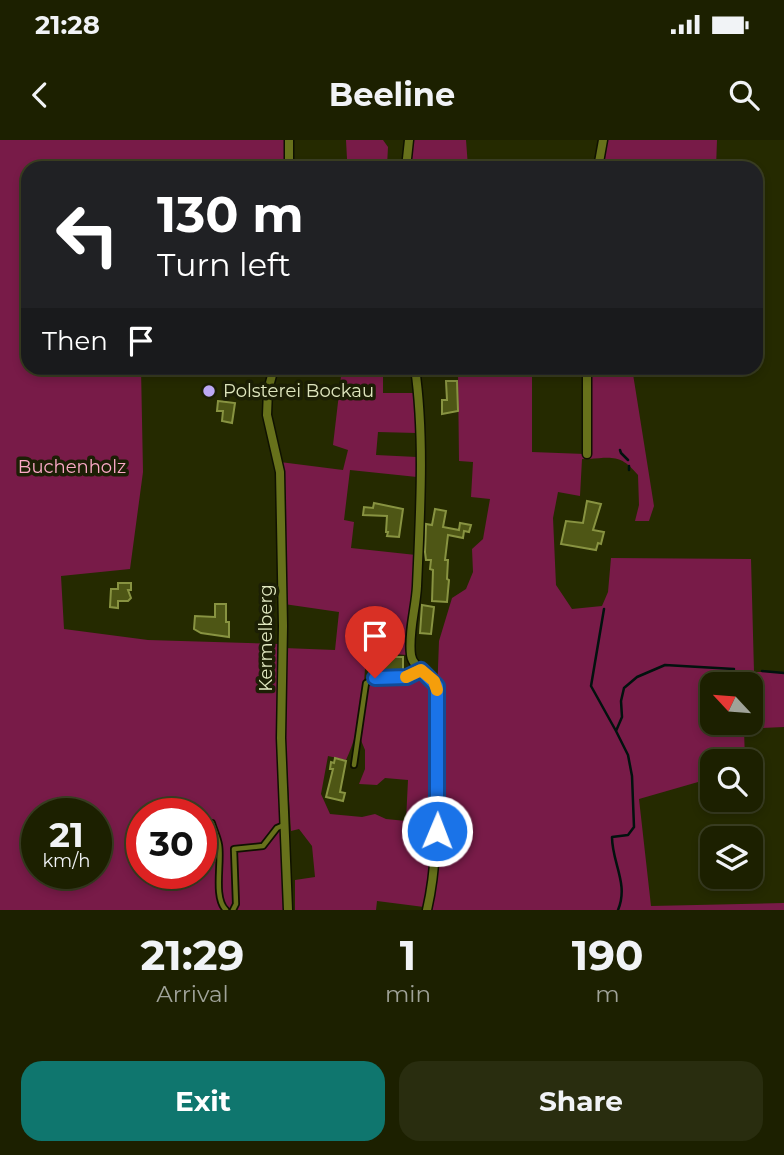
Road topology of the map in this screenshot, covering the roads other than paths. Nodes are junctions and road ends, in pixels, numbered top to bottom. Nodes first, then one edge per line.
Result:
1 (289, 140) edge
2 (409, 140) edge
3 (603, 140) edge
4 (289, 161) edge
5 (408, 161) edge
6 (599, 161) edge
7 (272, 375) edge
8 (416, 375) edge
9 (587, 375) edge
10 (587, 454) dead end
11 (421, 670) junction
12 (354, 765) dead end
13 (285, 825) junction
14 (217, 838) edge
15 (226, 910) edge
16 (233, 910) edge
17 (288, 910) edge
18 (427, 910) edge

1 - 4 street
2 - 5 street
3 - 6 street
7 - 13 street, Kermelberg
8 - 11 street
9 - 10 street
11 - 12 lane
11 - 18 street
13 - 16 lane
13 - 17 street, Kermelberg
14 - 15 lane

